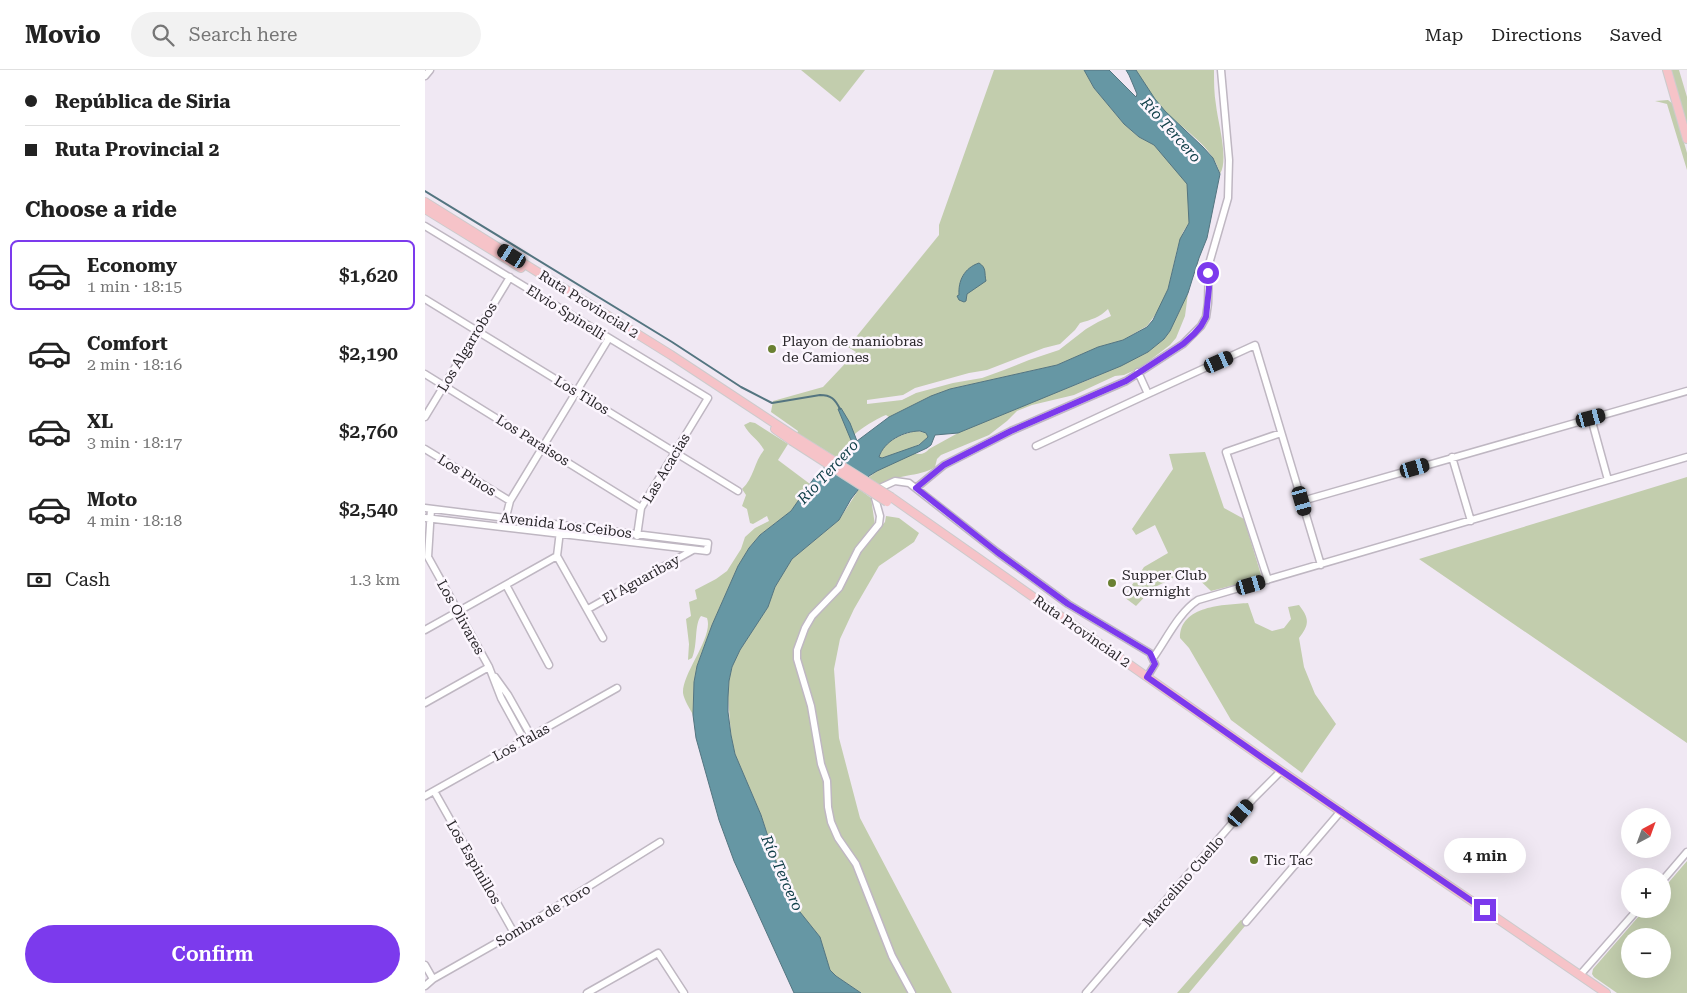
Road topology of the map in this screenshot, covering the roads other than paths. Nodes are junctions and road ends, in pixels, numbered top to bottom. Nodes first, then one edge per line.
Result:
1 (430, 70) edge
2 (1221, 70) edge
3 (1667, 70) edge
4 (425, 76) edge
5 (1687, 139) edge
6 (425, 202) edge
7 (425, 209) edge
8 (425, 226) edge
9 (544, 276) junction
10 (510, 278) junction
11 (425, 300) edge
12 (477, 332) junction
13 (609, 338) junction
14 (1138, 372) junction
15 (425, 374) edge
16 (444, 386) junction
17 (577, 392) junction
18 (1687, 392) edge
19 (1148, 394) junction
20 (708, 398) joint
21 (425, 417) edge
22 (1591, 418) junction
23 (1281, 434) junction
24 (543, 446) junction
25 (1036, 446) dead end
26 (425, 449) edge
27 (675, 452) junction
28 (1687, 456) edge
29 (1452, 457) junction
30 (1608, 480) junction
31 (882, 487) dead end
32 (916, 488) junction
33 (738, 491) dead end
34 (875, 498) dead end
35 (510, 501) junction
36 (1302, 501) junction
37 (428, 508) edge
38 (641, 508) junction
39 (428, 518) edge
40 (505, 518) junction
41 (1471, 521) junction
42 (561, 525) junction
43 (504, 528) junction
44 (637, 533) junction
45 (560, 534) junction
46 (637, 542) junction
47 (694, 549) junction
48 (557, 556) junction
49 (427, 558) edge
50 (1321, 565) junction
51 (1268, 580) junction
52 (506, 585) junction
53 (587, 609) junction
54 (458, 612) junction
55 (425, 630) edge
56 (603, 638) dead end
57 (1153, 658) junction
58 (549, 665) dead end
59 (489, 668) junction
60 (1147, 677) junction
61 (617, 688) dead end
62 (425, 703) edge
63 (531, 736) junction
64 (524, 740) junction
65 (1281, 771) junction
66 (434, 791) junction
67 (425, 796) edge
68 (1341, 811) junction
69 (660, 842) dead end
70 (1687, 852) edge
71 (1671, 871) edge
72 (1630, 918) edge
73 (1246, 922) dead end
74 (514, 934) junction
75 (425, 965) edge
76 (1580, 975) junction
77 (433, 979) junction
78 (425, 986) edge
79 (587, 993) edge
80 (684, 993) edge
81 (912, 993) edge
82 (1086, 993) edge
83 (1606, 993) edge

1 - 4 street
2 - 14 street
3 - 5 main road
6 - 9 main road, Ruta Provincial 2
7 - 9 main road
8 - 10 street, Elvio Spinelli
9 - 60 main road, Ruta Provincial 2, bridge
10 - 12 street, Los Algarrobos
10 - 13 street, Elvio Spinelli
11 - 12 street, Los Tilos
12 - 16 street, Los Algarrobos
12 - 17 street, Los Tilos
13 - 17 street
13 - 20 street, Elvio Spinelli
14 - 19 street
14 - 32 street
15 - 16 street, Los Paraisos
16 - 21 street, Los Algarrobos
16 - 24 street, Los Paraisos
17 - 24 street
17 - 27 street, Los Tilos
18 - 22 street
19 - 23 street
19 - 25 street
20 - 27 street, Las Acacias
22 - 29 street
22 - 30 street
23 - 36 street
23 - 51 street
24 - 35 street
24 - 38 street, Los Paraisos
26 - 35 street, Los Pinos
27 - 33 street, Los Tilos
27 - 38 street, Las Acacias
28 - 30 street
29 - 36 street
29 - 41 street
30 - 41 street
31 - 32 street
32 - 57 street
34 - 81 street
35 - 40 street
36 - 50 street
37 - 39 street, Los Olivares
37 - 40 street, Avenida Los Ceibos
38 - 44 street, Las Acacias
39 - 43 street, Avenida Los Ceibos
39 - 49 street, Los Olivares
40 - 42 street, Avenida Los Ceibos
40 - 43 street
41 - 50 street
42 - 44 street, Avenida Los Ceibos
42 - 45 street
43 - 45 street, Avenida Los Ceibos
44 - 46 street, Las Acacias
44 - 47 street, Avenida Los Ceibos
45 - 46 street, Avenida Los Ceibos
45 - 48 street
46 - 47 street, Avenida Los Ceibos
47 - 53 street, El Aguaribay
48 - 52 street
48 - 53 street
49 - 54 street, Los Olivares
50 - 51 street
51 - 57 street
52 - 54 street
52 - 58 street
53 - 56 street
54 - 55 street
54 - 59 street, Los Olivares
57 - 60 street
59 - 62 street
59 - 63 street
59 - 64 street
60 - 65 main road, Ruta Provincial 2
61 - 63 street, Los Talas
63 - 64 street, Los Talas
64 - 66 street, Los Talas
65 - 68 main road, Ruta Provincial 2
65 - 82 street, Marcelino Cuello
66 - 67 street, Los Talas
66 - 74 street, Los Espinillos
68 - 73 street
68 - 76 main road, Ruta Provincial 2
69 - 74 street, Sombra de Toro
70 - 71 street
72 - 76 street
74 - 77 street, Sombra de Toro
75 - 77 street
76 - 83 main road, Ruta Provincial 2
77 - 78 street, Sombra de Toro
79 - 80 street

